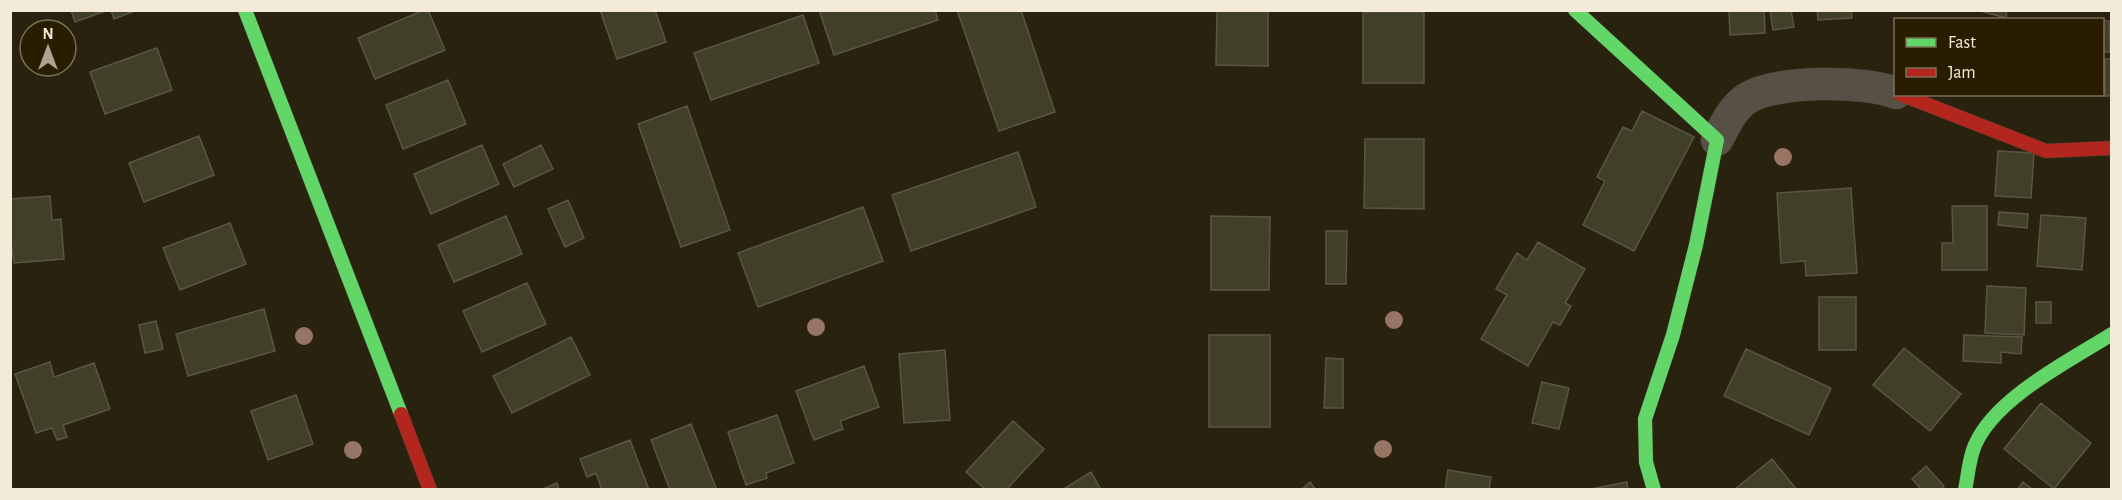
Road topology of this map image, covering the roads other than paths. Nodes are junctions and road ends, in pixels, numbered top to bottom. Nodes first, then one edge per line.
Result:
1 (245, 10) edge
2 (1575, 10) edge
3 (1894, 92) edge
4 (1905, 96) edge
5 (1717, 140) junction
6 (2112, 148) edge
7 (2112, 334) edge
8 (430, 489) edge
9 (1654, 489) edge
10 (1965, 489) edge

1 - 8 street
2 - 5 street
3 - 5 street
4 - 6 street
5 - 9 street
7 - 10 street

